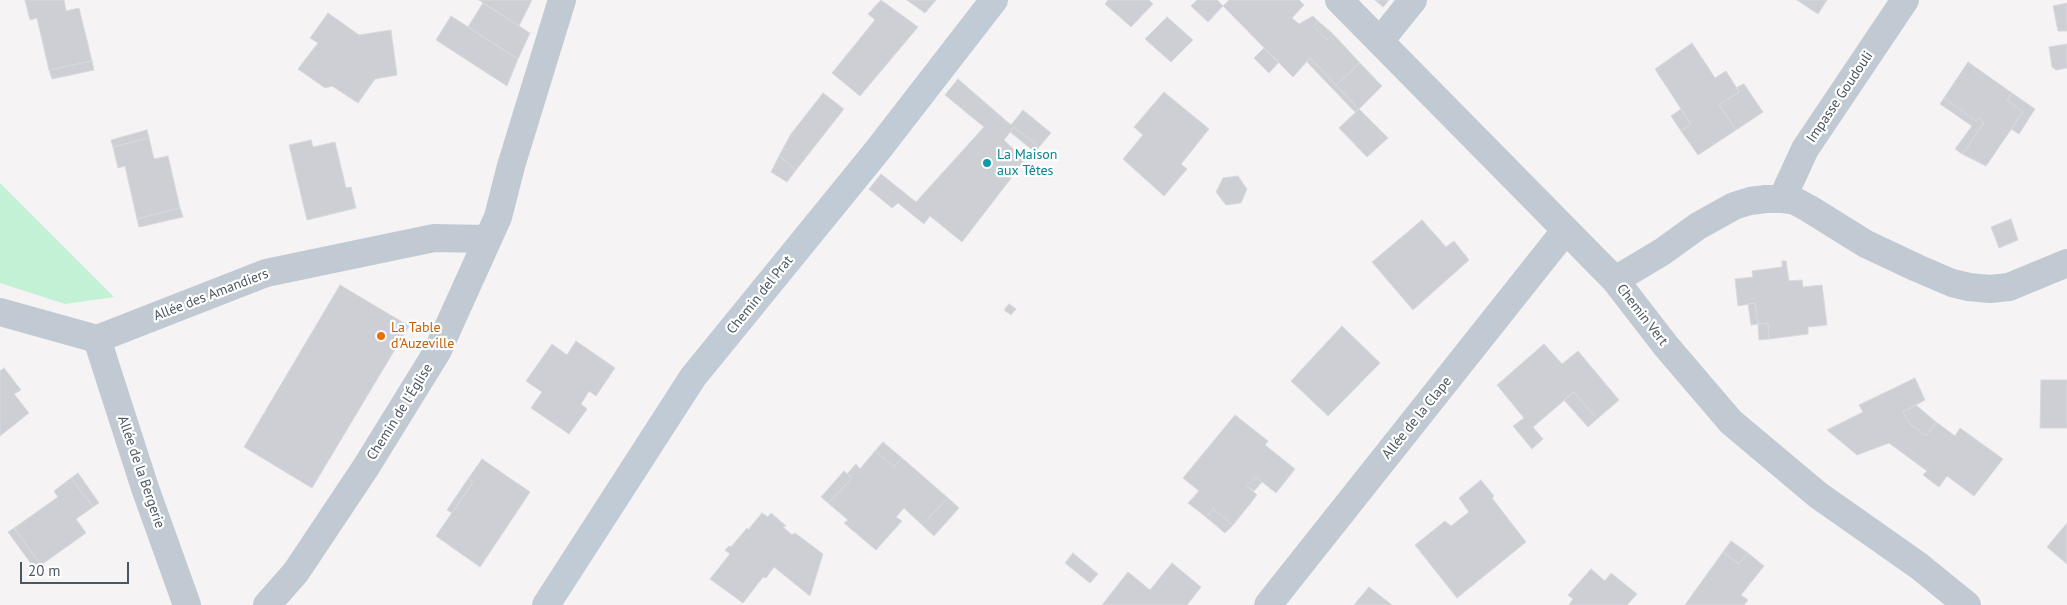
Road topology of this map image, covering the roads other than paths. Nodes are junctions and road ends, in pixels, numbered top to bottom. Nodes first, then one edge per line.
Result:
1 (562, 0) edge
2 (994, 0) edge
3 (1339, 0) edge
4 (1413, 0) edge
5 (1905, 0) edge
6 (1380, 41) junction
7 (1782, 198) junction
8 (1565, 231) junction
9 (487, 239) junction
10 (2067, 263) edge
11 (1615, 280) junction
12 (0, 312) edge
13 (97, 339) junction
14 (187, 605) edge
15 (267, 605) edge
16 (546, 605) edge
17 (1268, 605) edge
18 (1967, 605) edge

1 - 9 street, Chemin de l'Église
2 - 16 street, Chemin del Prat
3 - 6 street, Chemin Vert
4 - 6 street
5 - 7 street, Impasse Goudouli
6 - 8 street, Chemin Vert
7 - 10 street
7 - 11 street
8 - 11 street, Chemin Vert
8 - 17 street, Allée de la Clape
9 - 13 street, Allée des Amandiers
9 - 15 street, Chemin de l'Église
11 - 18 street, Chemin Vert
12 - 13 street
13 - 14 street, Allée de la Bergerie

